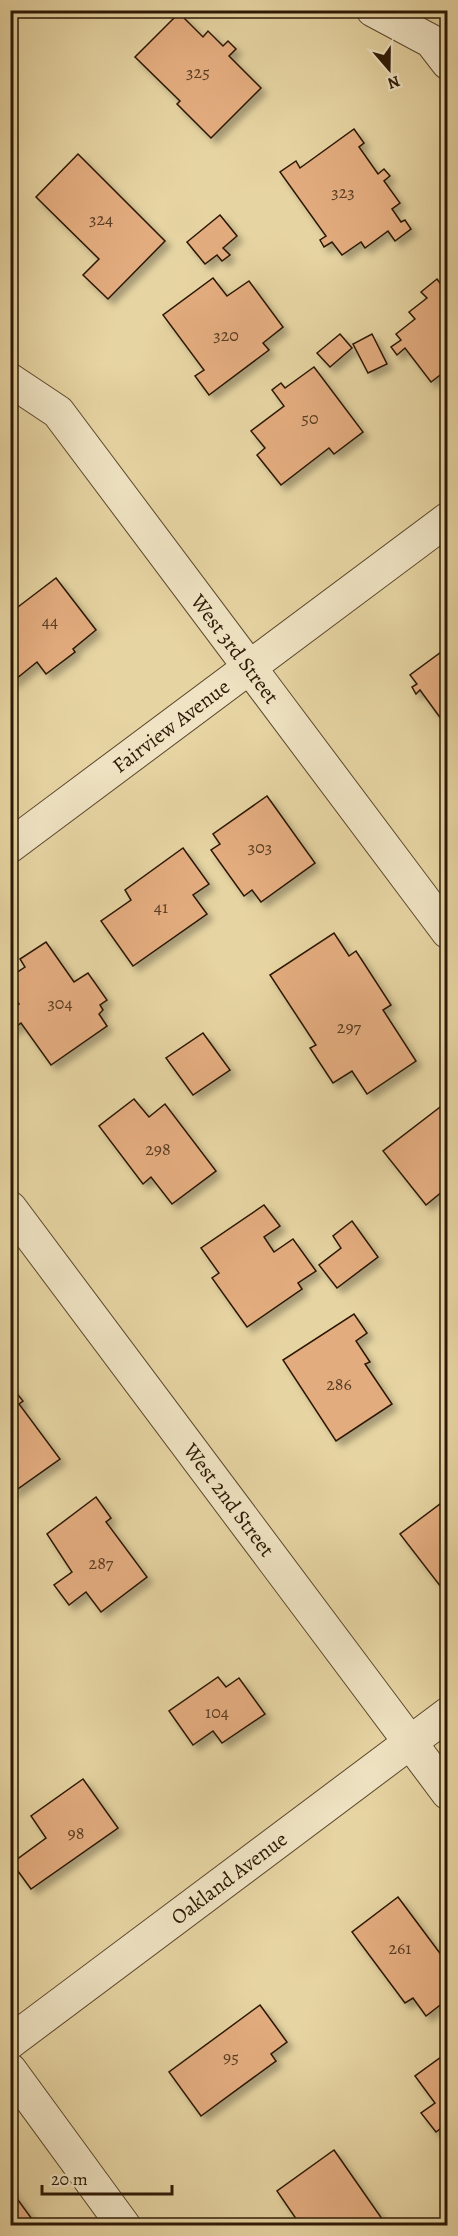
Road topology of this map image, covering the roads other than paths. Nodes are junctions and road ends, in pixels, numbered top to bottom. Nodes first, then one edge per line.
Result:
1 (372, 10) edge
2 (447, 63) edge
3 (10, 380) edge
4 (447, 519) edge
5 (249, 668) junction
6 (10, 846) edge
7 (447, 932) edge
8 (10, 1208) edge
9 (447, 1714) edge
10 (410, 1742) junction
11 (447, 1793) edge
12 (10, 2042) edge
13 (10, 2070) edge
14 (124, 2226) edge

1 - 2 street
3 - 5 street, West 3rd Street
4 - 5 street, Fairview Avenue
5 - 6 street, Fairview Avenue
5 - 7 street, West 3rd Street
8 - 10 street, West 2nd Street
9 - 10 street, Oakland Avenue
10 - 11 street, West 2nd Street
10 - 12 street, Oakland Avenue
13 - 14 street

